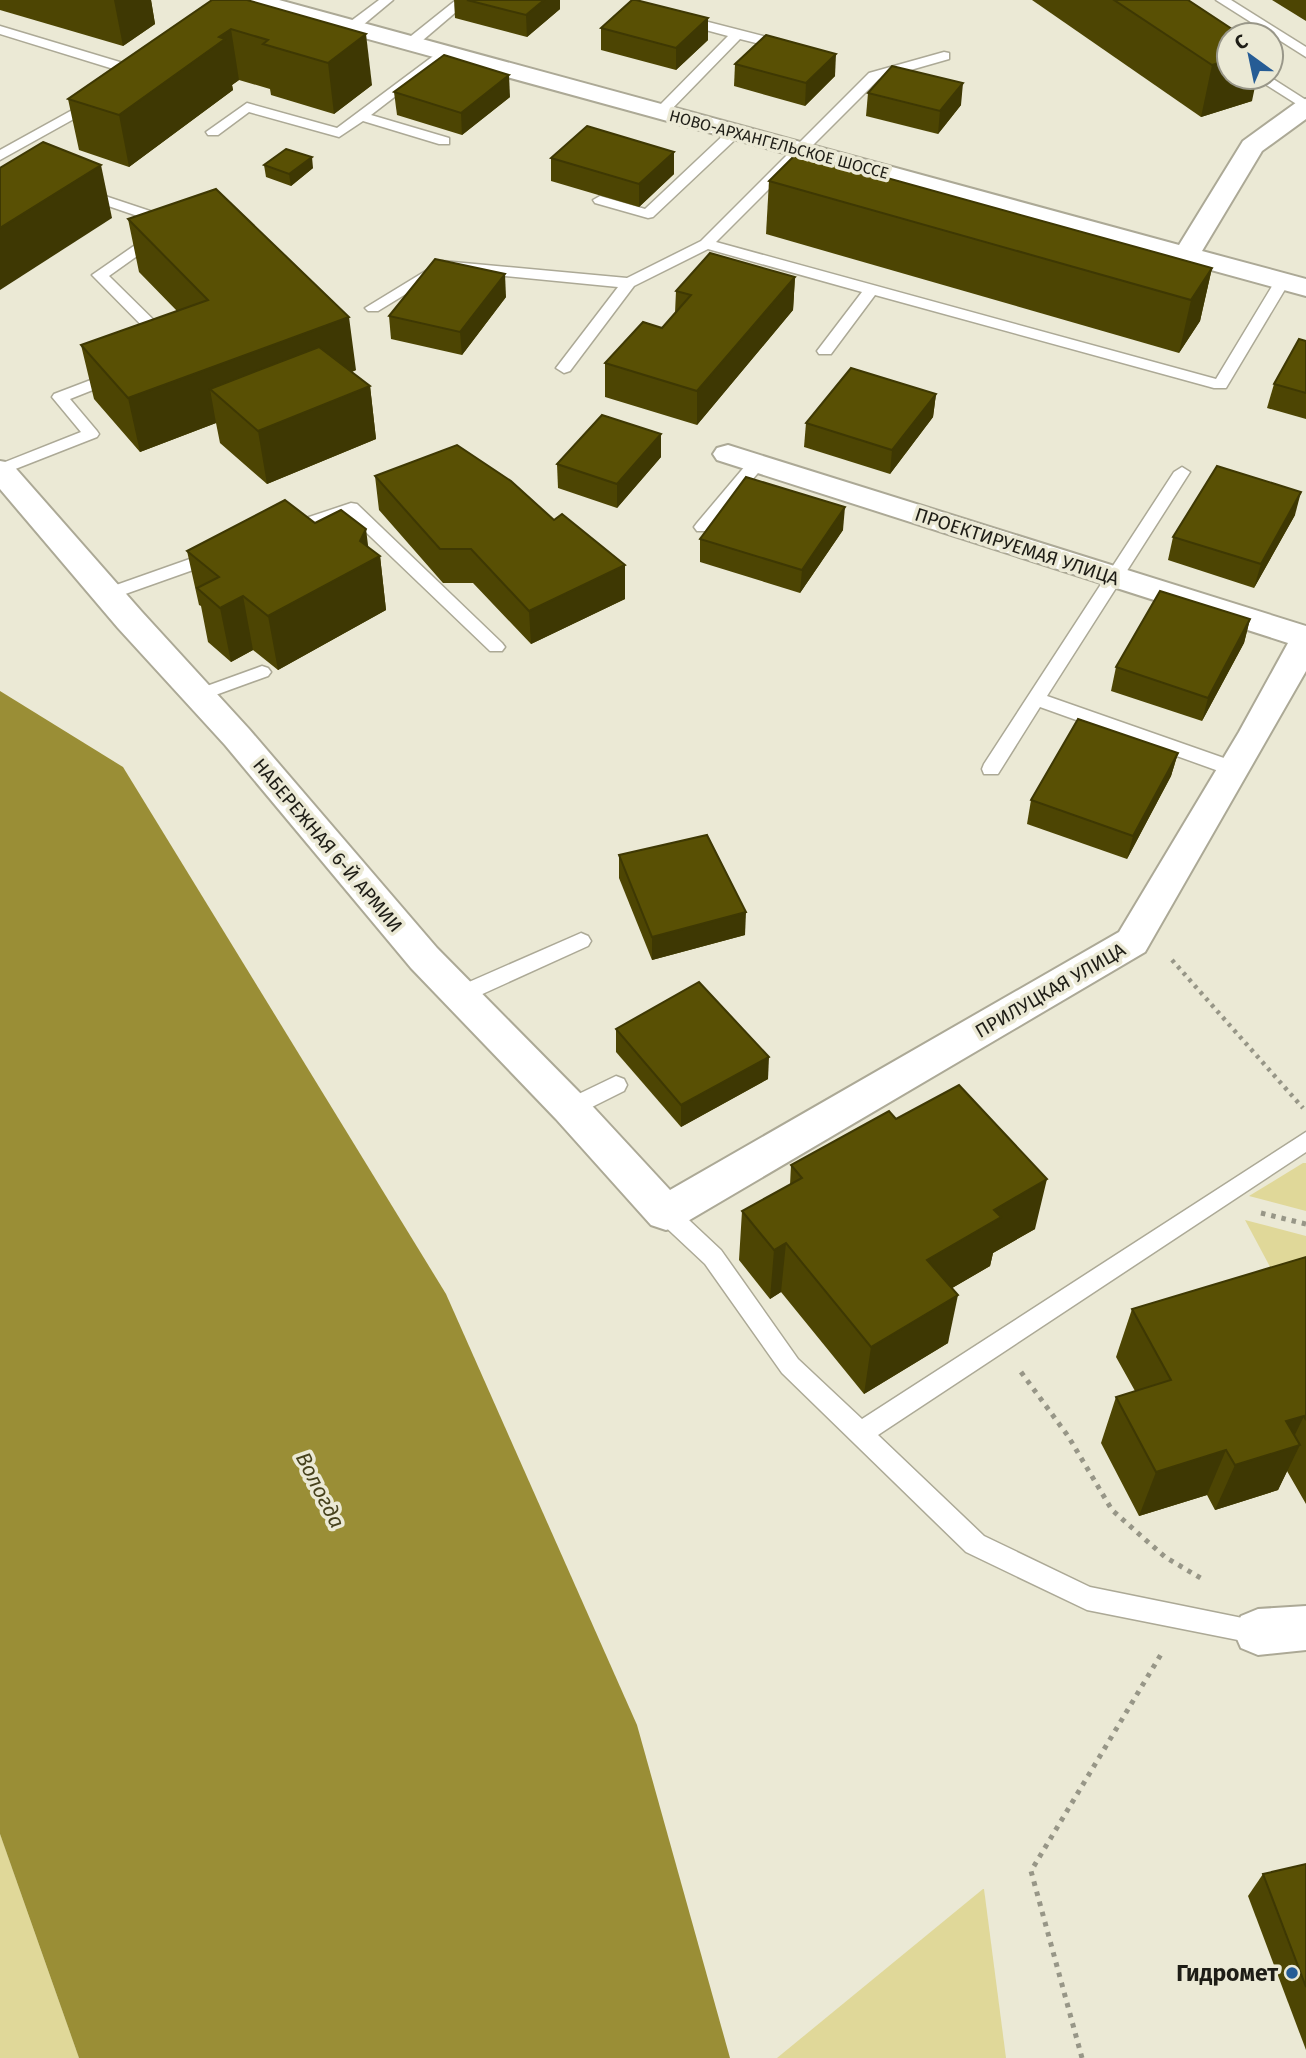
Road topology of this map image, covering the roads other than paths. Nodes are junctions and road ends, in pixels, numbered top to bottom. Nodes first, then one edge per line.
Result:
1 (252, 0) edge
2 (387, 0) edge
3 (464, 0) edge
4 (1222, 0) edge
5 (675, 17) edge
6 (352, 27) junction
7 (0, 30) edge
8 (737, 34) junction
9 (411, 43) junction
10 (802, 50) edge
11 (444, 52) junction
12 (1306, 53) edge
13 (944, 56) dead end
14 (138, 72) edge
15 (1283, 91) edge
16 (106, 94) edge
17 (1306, 106) edge
18 (661, 112) junction
19 (361, 116) junction
20 (213, 131) dead end
21 (734, 132) junction
22 (443, 141) dead end
23 (800, 150) junction
24 (3, 160) edge
25 (64, 186) edge
26 (600, 200) dead end
27 (706, 244) junction
28 (1186, 255) junction
29 (629, 283) junction
30 (1294, 284) edge
31 (872, 289) junction
32 (373, 308) dead end
33 (825, 351) dead end
34 (164, 357) edge
35 (138, 367) edge
36 (564, 368) dead end
37 (742, 459) joint
38 (0, 470) edge
39 (1182, 472) dead end
40 (703, 527) dead end
41 (274, 535) edge
42 (236, 549) edge
43 (1114, 576) junction
44 (107, 594) junction
45 (1306, 638) edge
46 (496, 647) dead end
47 (262, 672) dead end
48 (199, 695) junction
49 (1036, 699) junction
50 (991, 769) dead end
51 (1234, 769) junction
52 (581, 941) dead end
53 (460, 995) junction
54 (615, 1085) dead end
55 (570, 1108) junction
56 (1306, 1141) edge
57 (666, 1213) junction
58 (861, 1433) junction
59 (1306, 1628) edge
60 (1258, 1632) joint

1 - 6 street, НОВО-АРХАНГЕЛЬСКОЕ ШОССЕ
2 - 6 lane
3 - 9 lane
4 - 12 lane
5 - 8 lane
6 - 9 street, НОВО-АРХАНГЕЛЬСКОЕ ШОССЕ
7 - 14 lane
8 - 10 lane
8 - 18 lane
9 - 11 street, НОВО-АРХАНГЕЛЬСКОЕ ШОССЕ
11 - 18 street, НОВО-АРХАНГЕЛЬСКОЕ ШОССЕ
11 - 19 lane
13 - 23 lane
15 - 17 lane
16 - 24 lane
17 - 28 street
18 - 21 street, НОВО-АРХАНГЕЛЬСКОЕ ШОССЕ
19 - 20 lane
19 - 22 lane
21 - 23 street, НОВО-АРХАНГЕЛЬСКОЕ ШОССЕ
21 - 26 lane
23 - 27 lane
23 - 28 street, НОВО-АРХАНГЕЛЬСКОЕ ШОССЕ
25 - 34 lane
27 - 29 lane
27 - 31 lane
28 - 30 street, НОВО-АРХАНГЕЛЬСКОЕ ШОССЕ
29 - 32 lane
29 - 36 lane
30 - 31 lane
31 - 33 lane
35 - 38 lane
37 - 40 lane
37 - 43 street, ПРОЕКТИРУЕМАЯ УЛИЦА
38 - 44 street, НАБЕРЕЖНАЯ 6-Й АРМИИ
39 - 43 lane
41 - 46 lane
42 - 44 lane
43 - 45 street, ПРОЕКТИРУЕМАЯ УЛИЦА
43 - 49 lane
44 - 48 street, НАБЕРЕЖНАЯ 6-Й АРМИИ
45 - 51 street, ПРИЛУЦКАЯ УЛИЦА
47 - 48 lane
48 - 53 street, НАБЕРЕЖНАЯ 6-Й АРМИИ
49 - 50 lane
49 - 51 lane
51 - 57 street, ПРИЛУЦКАЯ УЛИЦА
52 - 53 lane
53 - 55 street, НАБЕРЕЖНАЯ 6-Й АРМИИ
54 - 55 lane
55 - 57 street, НАБЕРЕЖНАЯ 6-Й АРМИИ
56 - 58 lane
57 - 58 lane
58 - 60 lane
59 - 60 street

